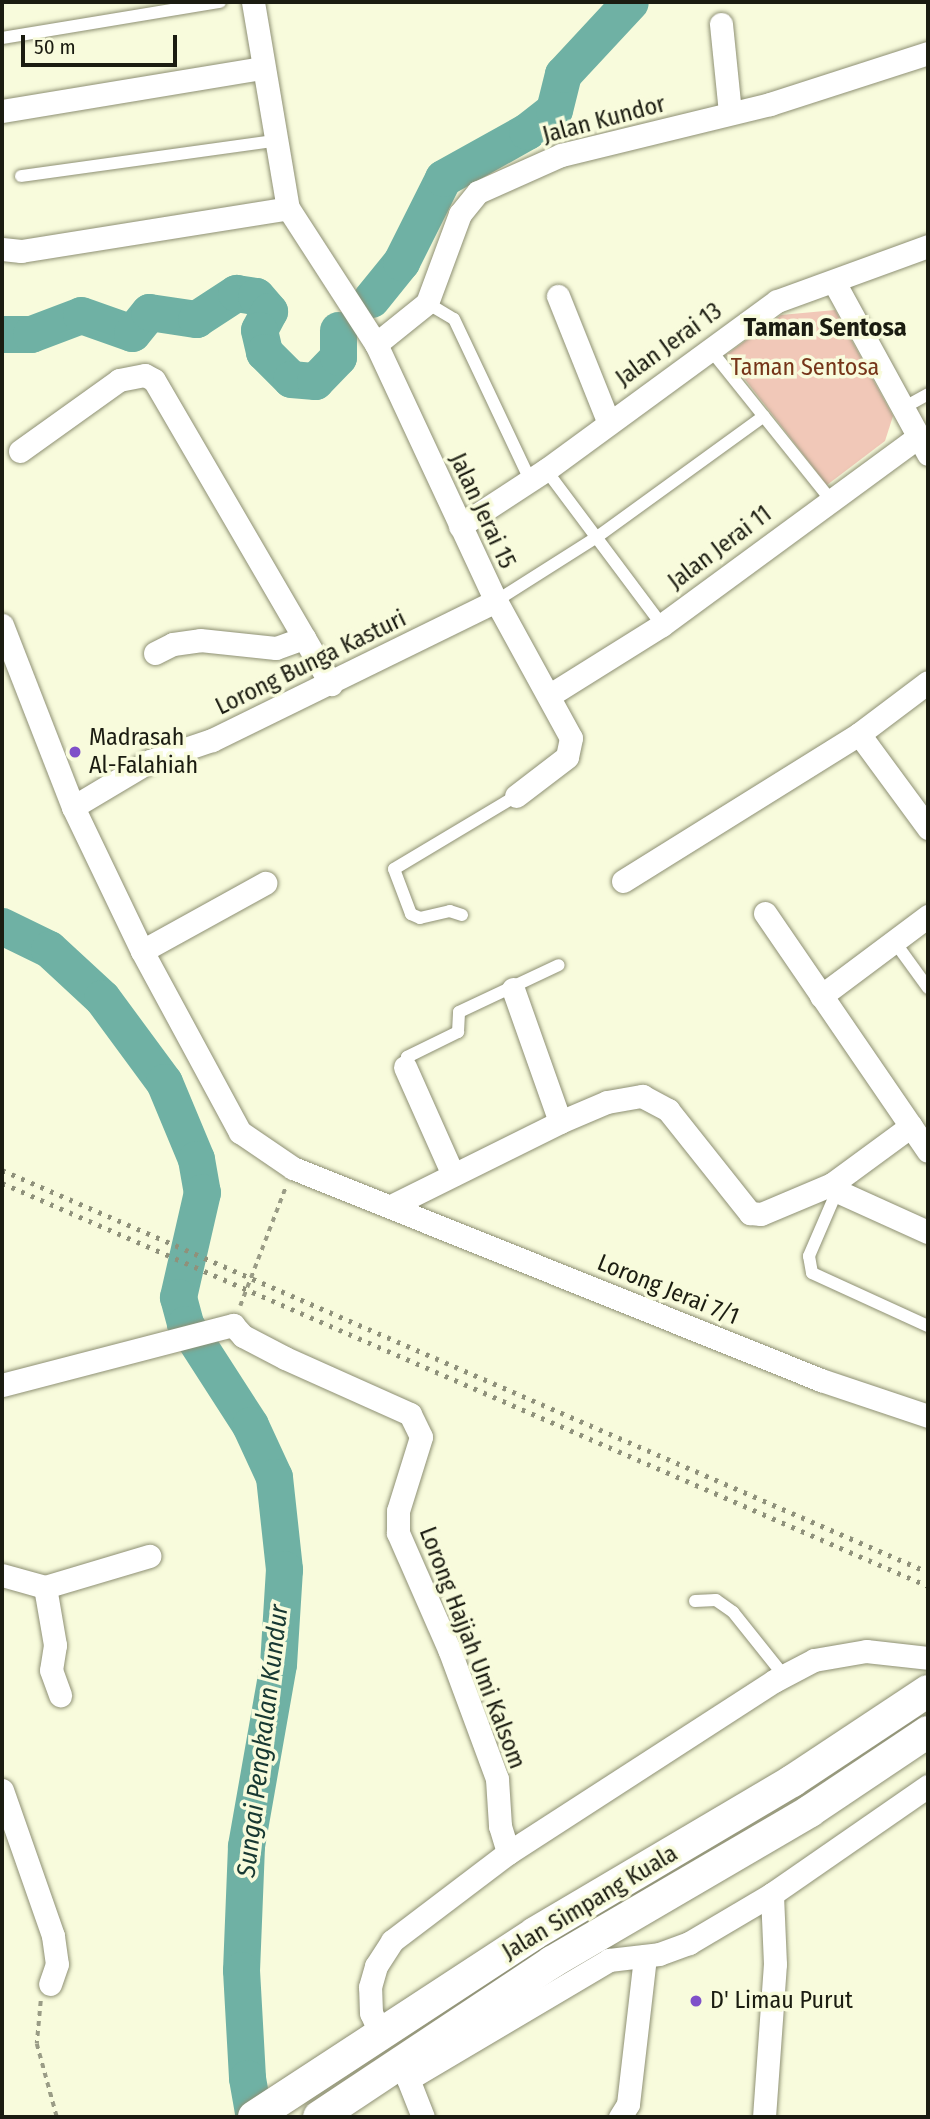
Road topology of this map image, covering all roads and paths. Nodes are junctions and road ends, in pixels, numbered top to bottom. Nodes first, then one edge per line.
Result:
1 (220, 2) edge
2 (253, 2) edge
3 (720, 24) dead end
4 (2, 38) edge
5 (928, 53) edge
6 (262, 68) junction
7 (2, 111) edge
8 (730, 113) junction
9 (274, 141) junction
10 (21, 176) dead end
11 (288, 208) junction
12 (928, 246) edge
13 (2, 249) edge
14 (834, 282) junction
15 (558, 296) dead end
16 (427, 303) junction
17 (376, 344) junction
18 (709, 348) junction
19 (928, 394) edge
20 (903, 408) junction
21 (764, 416) junction
22 (608, 421) junction
23 (923, 446) edge
24 (20, 451) dead end
25 (538, 475) junction
26 (830, 498) junction
27 (460, 526) junction
28 (597, 537) junction
29 (496, 601) junction
30 (2, 625) edge
31 (662, 625) junction
32 (304, 638) junction
33 (155, 653) dead end
34 (928, 682) edge
35 (331, 684) junction
36 (550, 695) junction
37 (859, 734) junction
38 (516, 796) joint
39 (73, 807) junction
40 (928, 828) edge
41 (623, 881) dead end
42 (265, 883) dead end
43 (765, 913) dead end
44 (462, 915) dead end
45 (928, 916) edge
46 (894, 941) junction
47 (142, 951) junction
48 (559, 965) dead end
49 (928, 988) edge
50 (513, 989) junction
51 (821, 996) junction
52 (405, 1067) joint
53 (560, 1122) junction
54 (911, 1126) junction
55 (928, 1152) edge
56 (293, 1168) junction
57 (453, 1175) junction
58 (835, 1187) junction
59 (391, 1206) junction
60 (928, 1231) edge
61 (928, 1326) edge
62 (226, 1327) junction
63 (2, 1385) edge
64 (928, 1416) edge
65 (149, 1556) dead end
66 (2, 1575) edge
67 (45, 1587) junction
68 (695, 1601) dead end
69 (928, 1658) edge
70 (783, 1676) junction
71 (928, 1691) edge
72 (60, 1695) dead end
73 (928, 1732) edge
74 (928, 1786) edge
75 (2, 1790) edge
76 (508, 1853) junction
77 (772, 1894) junction
78 (645, 1956) junction
79 (50, 1984) joint
80 (381, 2035) junction
81 (399, 2074) junction
82 (266, 2110) edge
83 (58, 2117) edge
84 (319, 2117) edge
85 (423, 2117) edge
86 (620, 2117) edge
87 (764, 2117) edge

1 - 4 lane
2 - 6 street
3 - 8 street
5 - 8 street, Jalan Kundor
6 - 7 street
6 - 9 street
8 - 16 street, Jalan Kundor
9 - 10 lane
9 - 11 street
11 - 13 street
11 - 17 street, Jalan Jerai 15
12 - 14 street, Jalan Jerai 13
14 - 18 street, Jalan Jerai 13
14 - 20 street
15 - 22 street
16 - 17 street
16 - 25 lane
17 - 27 street, Jalan Jerai 15
18 - 21 lane
18 - 22 street, Jalan Jerai 13
19 - 20 lane
20 - 23 street
21 - 26 lane
21 - 28 lane
22 - 25 street, Jalan Jerai 13
23 - 26 street, Jalan Jerai 11
24 - 32 street
25 - 27 street, Jalan Jerai 13
25 - 28 lane
26 - 31 street, Jalan Jerai 11
27 - 29 street, Jalan Jerai 15
28 - 29 lane
28 - 31 lane
29 - 35 street, Lorong Bunga Kasturi
29 - 36 street, Jalan Jerai 15
30 - 39 street, Lorong Jerai 7/1
31 - 36 street, Jalan Jerai 11
32 - 33 street
32 - 35 street
34 - 37 street
35 - 39 street, Lorong Bunga Kasturi
36 - 38 street, Jalan Jerai 15
37 - 40 street
37 - 41 street
38 - 44 lane
39 - 47 street, Lorong Jerai 7/1
42 - 47 street
43 - 51 street
45 - 46 street
46 - 49 lane
46 - 51 street
47 - 56 street, Lorong Jerai 7/1
48 - 50 lane
50 - 52 lane
50 - 53 street
51 - 54 street
52 - 57 street
53 - 57 street
53 - 58 street
54 - 55 street
54 - 58 street
56 - 59 street, Lorong Jerai 7/1
56 - 62 path
57 - 59 street
58 - 60 street
58 - 61 lane
59 - 64 street, Lorong Jerai 7/1
62 - 63 street
62 - 76 street, Lorong Hajjah Umi Kalsom
65 - 67 street
66 - 67 street
67 - 72 street
68 - 70 lane
69 - 70 street
70 - 76 street
71 - 80 main road, Jalan Simpang Kuala
73 - 81 main road, Jalan Simpang Kuala
74 - 77 street
75 - 79 street
76 - 80 street
77 - 78 street
77 - 87 street
78 - 81 street
78 - 86 street
79 - 83 path
80 - 82 main road, Jalan Simpang Kuala
81 - 84 main road, Jalan Simpang Kuala
81 - 85 street

